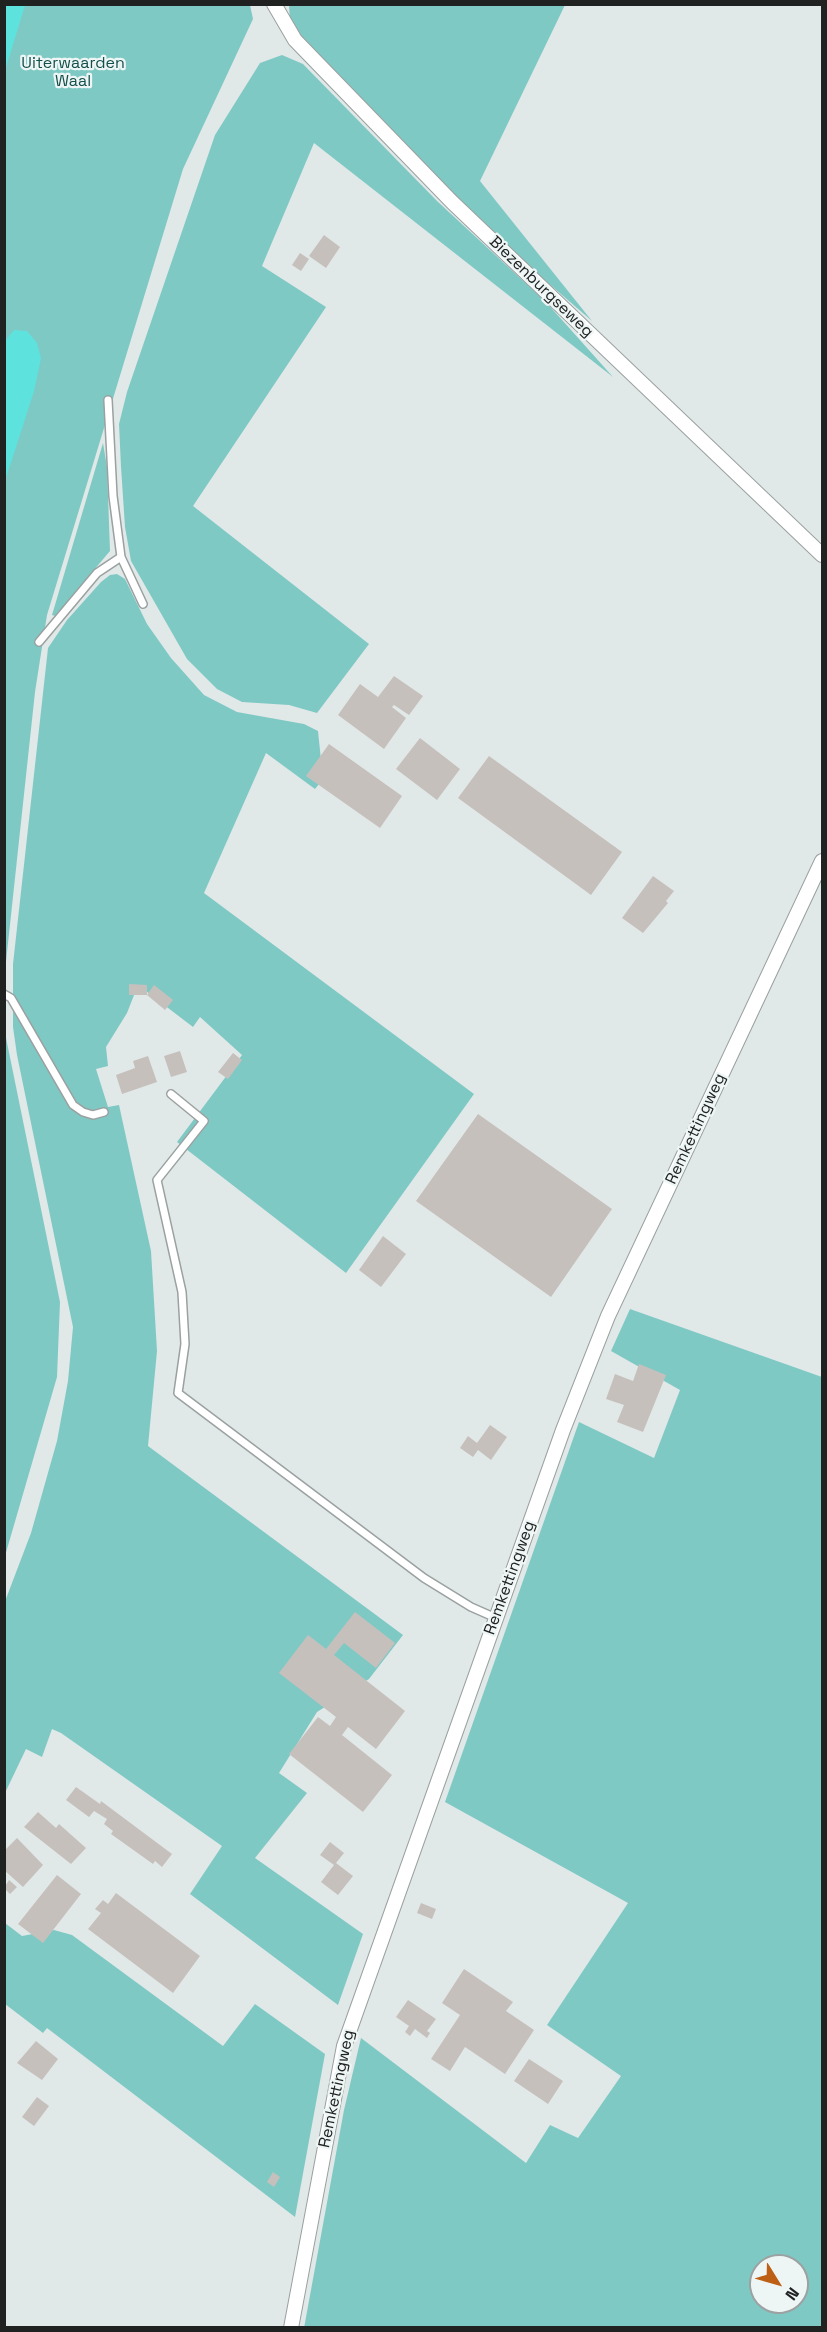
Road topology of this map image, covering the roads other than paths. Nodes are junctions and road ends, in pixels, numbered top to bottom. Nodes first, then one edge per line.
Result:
1 (274, 4) edge
2 (108, 400) dead end
3 (822, 555) edge
4 (121, 557) junction
5 (142, 604) dead end
6 (39, 642) dead end
7 (822, 861) edge
8 (4, 994) edge
9 (171, 1095) dead end
10 (104, 1112) dead end
11 (496, 1618) junction
12 (291, 2328) edge

1 - 3 street, Biezenburgseweg
2 - 4 lane
4 - 5 lane
4 - 6 lane
7 - 11 street, Remkettingweg
8 - 10 lane
9 - 11 lane
11 - 12 street, Remkettingweg

